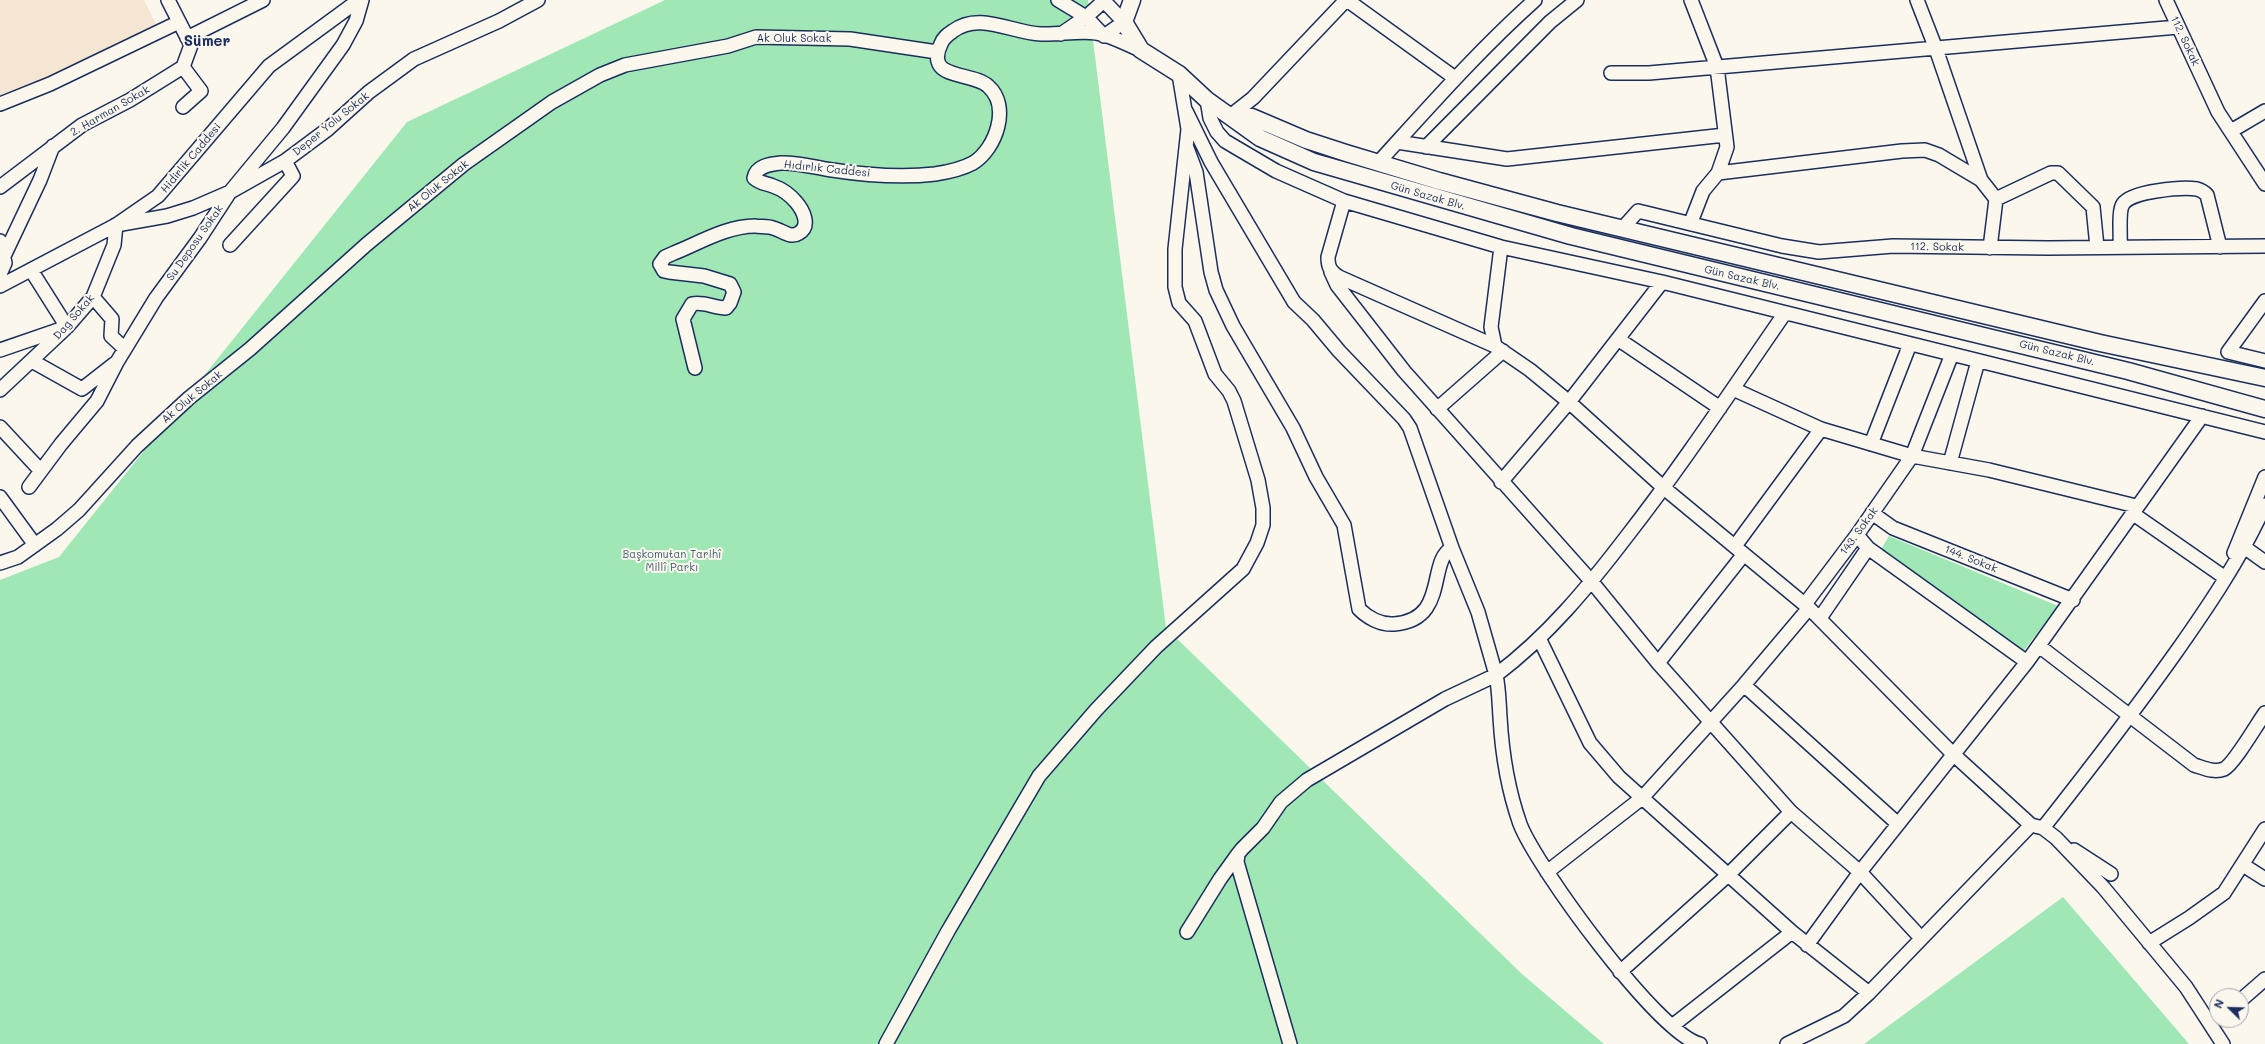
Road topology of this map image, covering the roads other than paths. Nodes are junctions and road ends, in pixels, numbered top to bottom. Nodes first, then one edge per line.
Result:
1 (168, 0) edge
2 (263, 0) edge
3 (361, 0) edge
4 (538, 0) edge
5 (1058, 0) edge
6 (1132, 0) edge
7 (1346, 0) edge
8 (1535, 0) edge
9 (1577, 0) edge
10 (1691, 0) edge
11 (1917, 0) edge
12 (2166, 0) edge
13 (1105, 1) edge
14 (1086, 17) junction
15 (179, 22) junction
16 (1124, 22) junction
17 (2178, 27) junction
18 (1061, 34) junction
19 (1104, 36) junction
20 (187, 38) junction
21 (1936, 49) junction
22 (1141, 50) junction
23 (937, 52) junction
24 (183, 67) junction
25 (1717, 67) junction
26 (1611, 72) dead end
27 (1179, 74) junction
28 (1455, 78) junction
29 (1207, 100) junction
30 (0, 104) edge
31 (183, 107) dead end
32 (1186, 111) junction
33 (2265, 111) edge
34 (1230, 116) junction
35 (2231, 131) junction
36 (1725, 135) junction
37 (1397, 142) junction
38 (53, 146) junction
39 (1426, 147) junction
40 (1187, 148) junction
41 (286, 161) junction
42 (1378, 163) junction
43 (1718, 173) junction
44 (1981, 180) junction
45 (2265, 184) edge
46 (0, 186) edge
47 (230, 192) junction
48 (1996, 199) junction
49 (1344, 201) junction
50 (1692, 222) junction
51 (116, 225) junction
52 (1622, 229) junction
53 (0, 241) edge
54 (230, 245) dead end
55 (2120, 246) junction
56 (2220, 246) junction
57 (2265, 246) edge
58 (1501, 247) junction
59 (2097, 247) junction
60 (1990, 248) junction
61 (4, 256) junction
62 (31, 270) junction
63 (1332, 272) junction
64 (0, 274) edge
65 (1662, 282) junction
66 (0, 286) edge
67 (93, 297) junction
68 (2265, 301) edge
69 (1785, 313) junction
70 (67, 327) junction
71 (1618, 339) junction
72 (1910, 344) junction
73 (1499, 348) junction
74 (125, 349) junction
75 (0, 350) edge
76 (1952, 354) junction
77 (32, 361) junction
78 (1978, 361) junction
79 (2265, 361) edge
80 (117, 362) junction
81 (695, 368) dead end
82 (2265, 378) edge
83 (1733, 388) junction
84 (0, 390) edge
85 (1569, 402) junction
86 (1720, 408) junction
87 (1437, 409) junction
88 (2265, 409) edge
89 (2202, 416) junction
90 (0, 427) edge
91 (1821, 429) junction
92 (2265, 432) edge
93 (1871, 444) junction
94 (1912, 456) junction
95 (1950, 463) junction
96 (40, 470) junction
97 (2265, 477) edge
98 (1501, 482) junction
99 (29, 487) dead end
100 (1664, 488) junction
101 (0, 497) edge
102 (2265, 505) edge
103 (2134, 510) junction
104 (6, 513) edge
105 (1872, 513) junction
106 (2265, 520) edge
107 (1857, 535) junction
108 (2248, 542) junction
109 (35, 545) junction
110 (1452, 548) junction
111 (1868, 548) junction
112 (1739, 550) junction
113 (2265, 562) edge
114 (0, 563) edge
115 (2223, 581) junction
116 (1592, 582) junction
117 (2073, 600) junction
118 (1807, 606) junction
119 (1820, 618) junction
120 (1539, 638) junction
121 (2039, 646) junction
122 (2027, 662) junction
123 (1658, 663) junction
124 (1496, 675) junction
125 (1744, 685) junction
126 (2265, 713) edge
127 (2131, 716) junction
128 (1710, 722) junction
129 (1953, 754) junction
130 (1642, 798) junction
131 (1791, 812) junction
132 (1898, 824) junction
133 (2037, 827) junction
134 (2265, 830) edge
135 (2056, 838) junction
136 (1238, 854) junction
137 (2243, 865) junction
138 (1548, 872) junction
139 (1860, 872) junction
140 (2111, 874) dead end
141 (1728, 875) junction
142 (2265, 880) edge
143 (1187, 932) dead end
144 (1792, 932) junction
145 (1921, 938) junction
146 (2149, 943) junction
147 (1807, 945) junction
148 (1620, 972) junction
149 (2265, 979) edge
150 (1869, 993) junction
151 (2249, 993) edge
152 (1672, 1026) junction
153 (886, 1044) edge
154 (1290, 1044) edge
155 (1700, 1044) edge
156 (1787, 1044) edge
157 (2223, 1044) edge

1 - 15 street
2 - 20 street
3 - 47 street, Su Deposu Sokak
3 - 51 street, Hidirlik Caddesi
4 - 41 street, Deper Yolu Sokak
5 - 14 street
6 - 16 main road
7 - 28 street
7 - 34 street
8 - 28 street
9 - 39 street
10 - 25 street
11 - 21 street
12 - 17 street, 112. Sokak
13 - 14 street
13 - 16 street
14 - 18 street
14 - 19 street
15 - 20 street
15 - 30 street
16 - 19 street
16 - 22 main road
17 - 21 street
17 - 35 street, 112. Sokak
18 - 19 street
18 - 23 street
19 - 22 street
20 - 24 street
21 - 25 street
21 - 44 street
22 - 27 main road, Gün Sazak Blv.
23 - 81 street, Hıdırlık Caddesi
23 - 109 street, Ak Oluk Sokak
24 - 31 street
24 - 38 street, 2. Harman Sokak
25 - 26 street
25 - 36 street
27 - 29 main road, Gün Sazak Blv.
27 - 32 street
28 - 37 street
29 - 34 main road, Gün Sazak Blv.
29 - 49 street
32 - 40 street
32 - 110 street
33 - 35 street
34 - 42 main road, Gün Sazak Blv.
34 - 88 main road, Gün Sazak Blv.
35 - 45 street, 112. Sokak
36 - 39 street
36 - 43 street
37 - 39 street
37 - 42 street
38 - 46 street, 2. Harman Sokak
38 - 61 street
40 - 110 street
40 - 153 street
41 - 47 street, Deper Yolu Sokak
41 - 54 street
42 - 52 main road, Gün Sazak Blv.
43 - 44 street
43 - 50 street
44 - 48 street
47 - 51 street, Deper Yolu Sokak
47 - 74 street, Su Deposu Sokak
48 - 59 street
48 - 60 street
49 - 58 street
49 - 63 street
50 - 52 street, 112. Sokak
50 - 60 street, 112. Sokak
51 - 62 street, Hidirlik Caddesi
51 - 67 street, Dag Sokak
52 - 82 main road, Gün Sazak Blv.
53 - 61 street
55 - 56 street, 112. Sokak
55 - 56 street
55 - 59 street, 112. Sokak
56 - 57 street, 112. Sokak
58 - 65 street
58 - 73 street
59 - 60 street, 112. Sokak
61 - 64 street
62 - 66 street, Hidirlik Caddesi
62 - 70 street
63 - 73 street
63 - 87 street
65 - 69 street
65 - 71 street
67 - 70 street, Dag Sokak
67 - 74 street
68 - 79 street
69 - 72 street
69 - 83 street
70 - 75 street
70 - 77 street, Dag Sokak
71 - 85 street
71 - 86 street
72 - 76 street
72 - 93 street
73 - 85 street
73 - 87 street
74 - 80 street, Su Deposu Sokak
76 - 78 street
76 - 94 street, 143. Sokak
77 - 80 street
77 - 84 street, Dag Sokak
78 - 89 street
78 - 95 street
80 - 96 street, Su Deposu Sokak
83 - 86 street
83 - 91 street
85 - 98 street
85 - 100 street
86 - 100 street
87 - 98 street
89 - 92 street
89 - 103 street
90 - 96 street
91 - 93 street
91 - 112 street
93 - 94 street
94 - 95 street
94 - 105 street, 143. Sokak
95 - 103 street
96 - 99 street, Su Deposu Sokak
97 - 115 street
98 - 116 street
100 - 112 street
100 - 116 street
101 - 104 street
102 - 108 street
103 - 115 street
103 - 117 street
104 - 109 street
105 - 107 street, 143. Sokak
105 - 117 street, 144. Sokak
106 - 108 street
107 - 111 street
107 - 118 street, 143. Sokak
108 - 113 street
108 - 115 street
109 - 114 street, Ak Oluk Sokak
110 - 124 street
111 - 119 street
111 - 122 street
112 - 118 street
112 - 123 street
115 - 127 street
116 - 120 street
116 - 123 street
117 - 121 street
118 - 119 street
118 - 125 street, 143. Sokak
119 - 129 street
120 - 124 street
120 - 130 street
121 - 122 street
121 - 127 street
122 - 129 street
123 - 128 street
124 - 136 street
124 - 138 street
125 - 128 street, 143. Sokak
125 - 132 street
126 - 127 street
127 - 133 street
128 - 130 street, 143. Sokak
128 - 131 street
129 - 132 street
129 - 133 street
130 - 138 street, 143. Sokak
130 - 141 street
131 - 139 street
131 - 141 street
132 - 139 street
133 - 135 street
133 - 145 street
134 - 137 street
135 - 140 street
135 - 146 street
136 - 143 street
136 - 154 street
137 - 142 street
137 - 146 street
138 - 148 street
139 - 145 street
139 - 147 street
141 - 144 street
141 - 148 street
144 - 147 street
144 - 152 street
145 - 150 street
146 - 157 street
147 - 150 street
148 - 152 street
149 - 151 street
150 - 156 street
152 - 155 street

